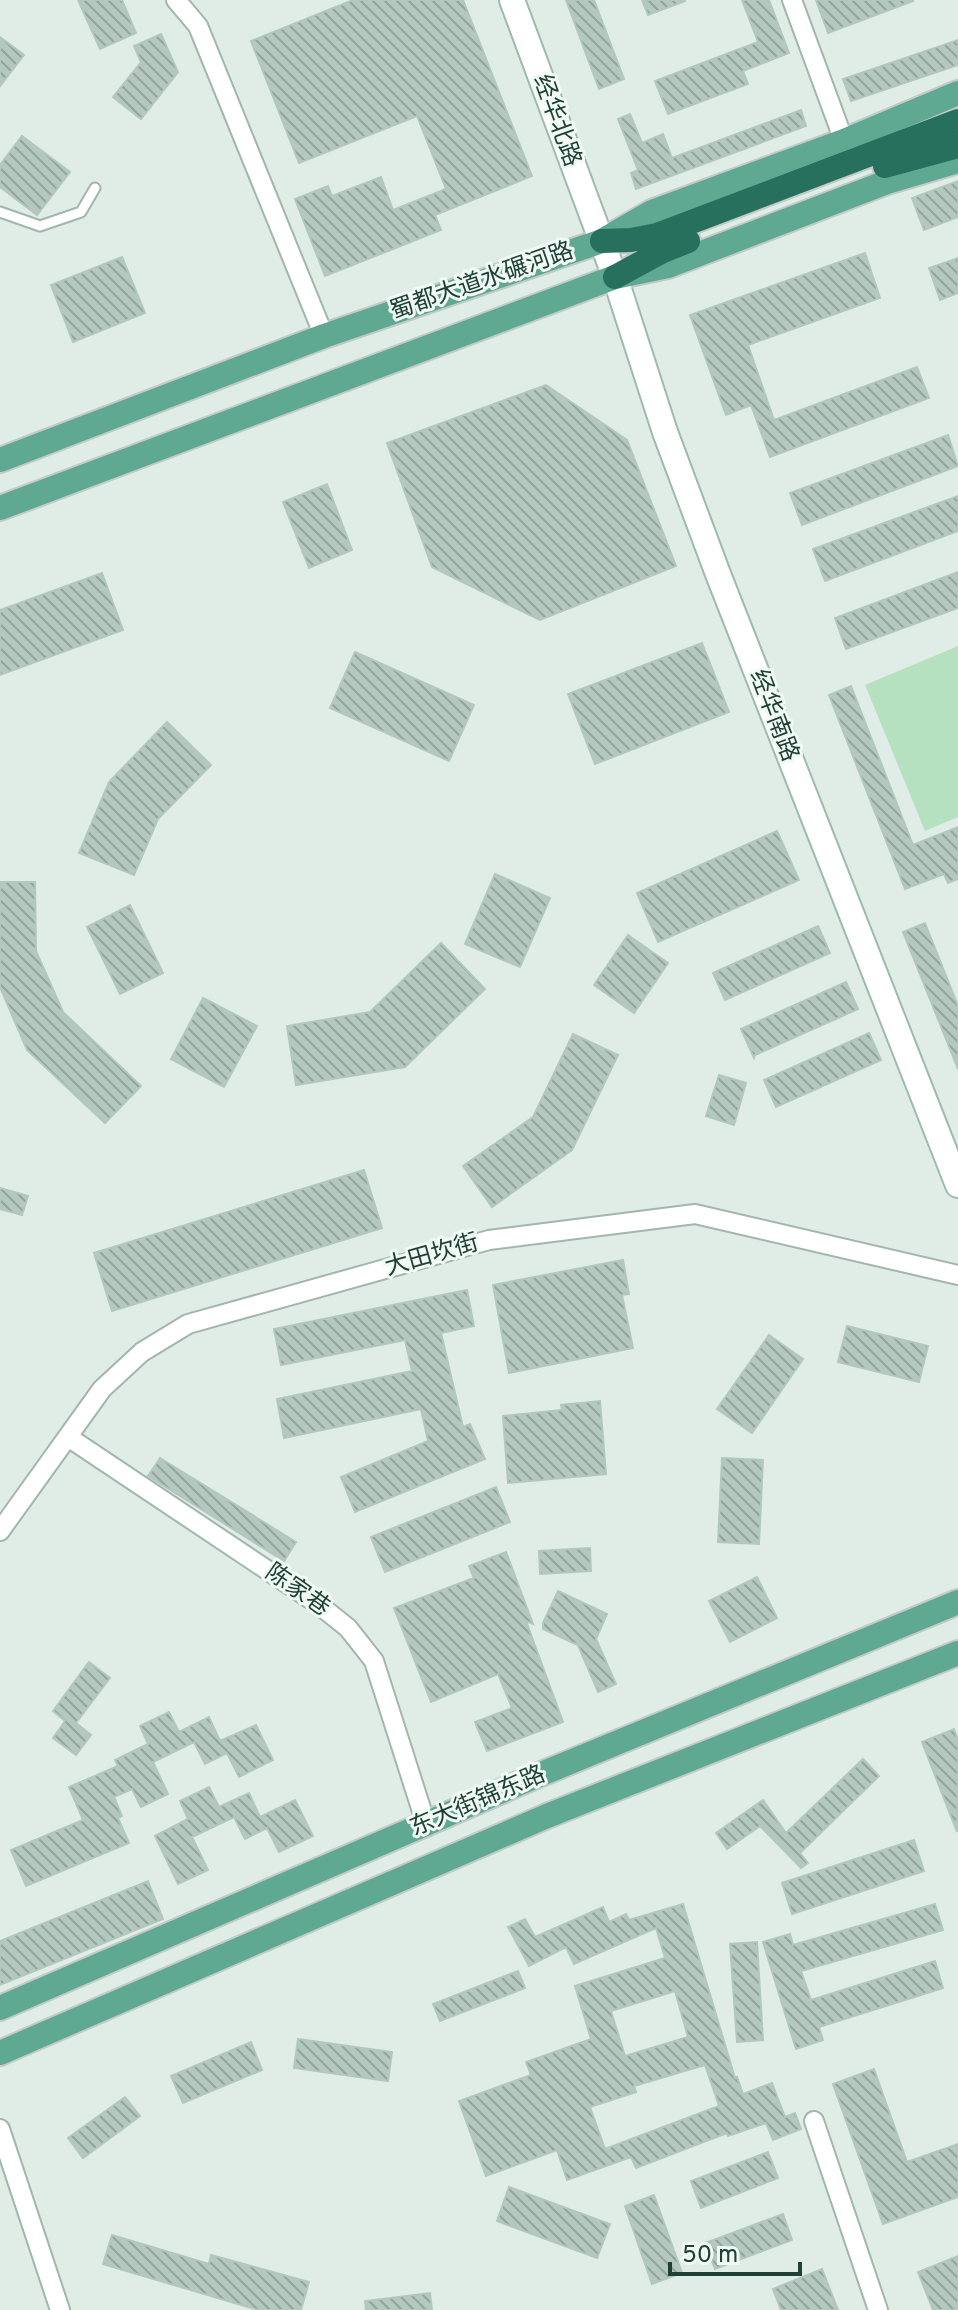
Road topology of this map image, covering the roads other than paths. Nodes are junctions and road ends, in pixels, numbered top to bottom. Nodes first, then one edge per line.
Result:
1 (176, 0) edge
2 (512, 0) edge
3 (792, 0) edge
4 (958, 93) edge
5 (958, 111) edge
6 (958, 121) edge
7 (958, 138) edge
8 (958, 146) edge
9 (845, 153) junction
10 (958, 161) edge
11 (885, 166) junction
12 (95, 188) dead end
13 (0, 212) edge
14 (602, 241) junction
15 (615, 277) junction
16 (324, 336) junction
17 (0, 460) edge
18 (0, 508) edge
19 (958, 1185) edge
20 (958, 1275) edge
21 (68, 1437) junction
22 (0, 1531) edge
23 (958, 1602) edge
24 (958, 1653) edge
25 (426, 1824) junction
26 (0, 2008) edge
27 (0, 2053) edge
28 (814, 2121) dead end
29 (0, 2129) edge
30 (60, 2310) edge
31 (878, 2310) edge

1 - 16 street
2 - 14 street, 经华北路
3 - 9 street
4 - 9 main road
5 - 9 highway
6 - 9 highway
7 - 11 highway
8 - 11 highway
9 - 14 highway
10 - 15 main road, 蜀都大道水碾河路
11 - 15 highway
12 - 13 lane
14 - 15 street, 经华南路
14 - 16 main road, 蜀都大道水碾河路
15 - 18 main road, 蜀都大道水碾河路
15 - 19 street, 经华南路
16 - 17 main road, 蜀都大道水碾河路
20 - 21 street, 大田坎街
21 - 22 street, 大田坎街
21 - 25 street, 陈家巷
23 - 25 main road, 东大街锦东路
24 - 27 main road, 东大街锦东路
25 - 26 main road, 东大街锦东路
28 - 31 street
29 - 30 street

